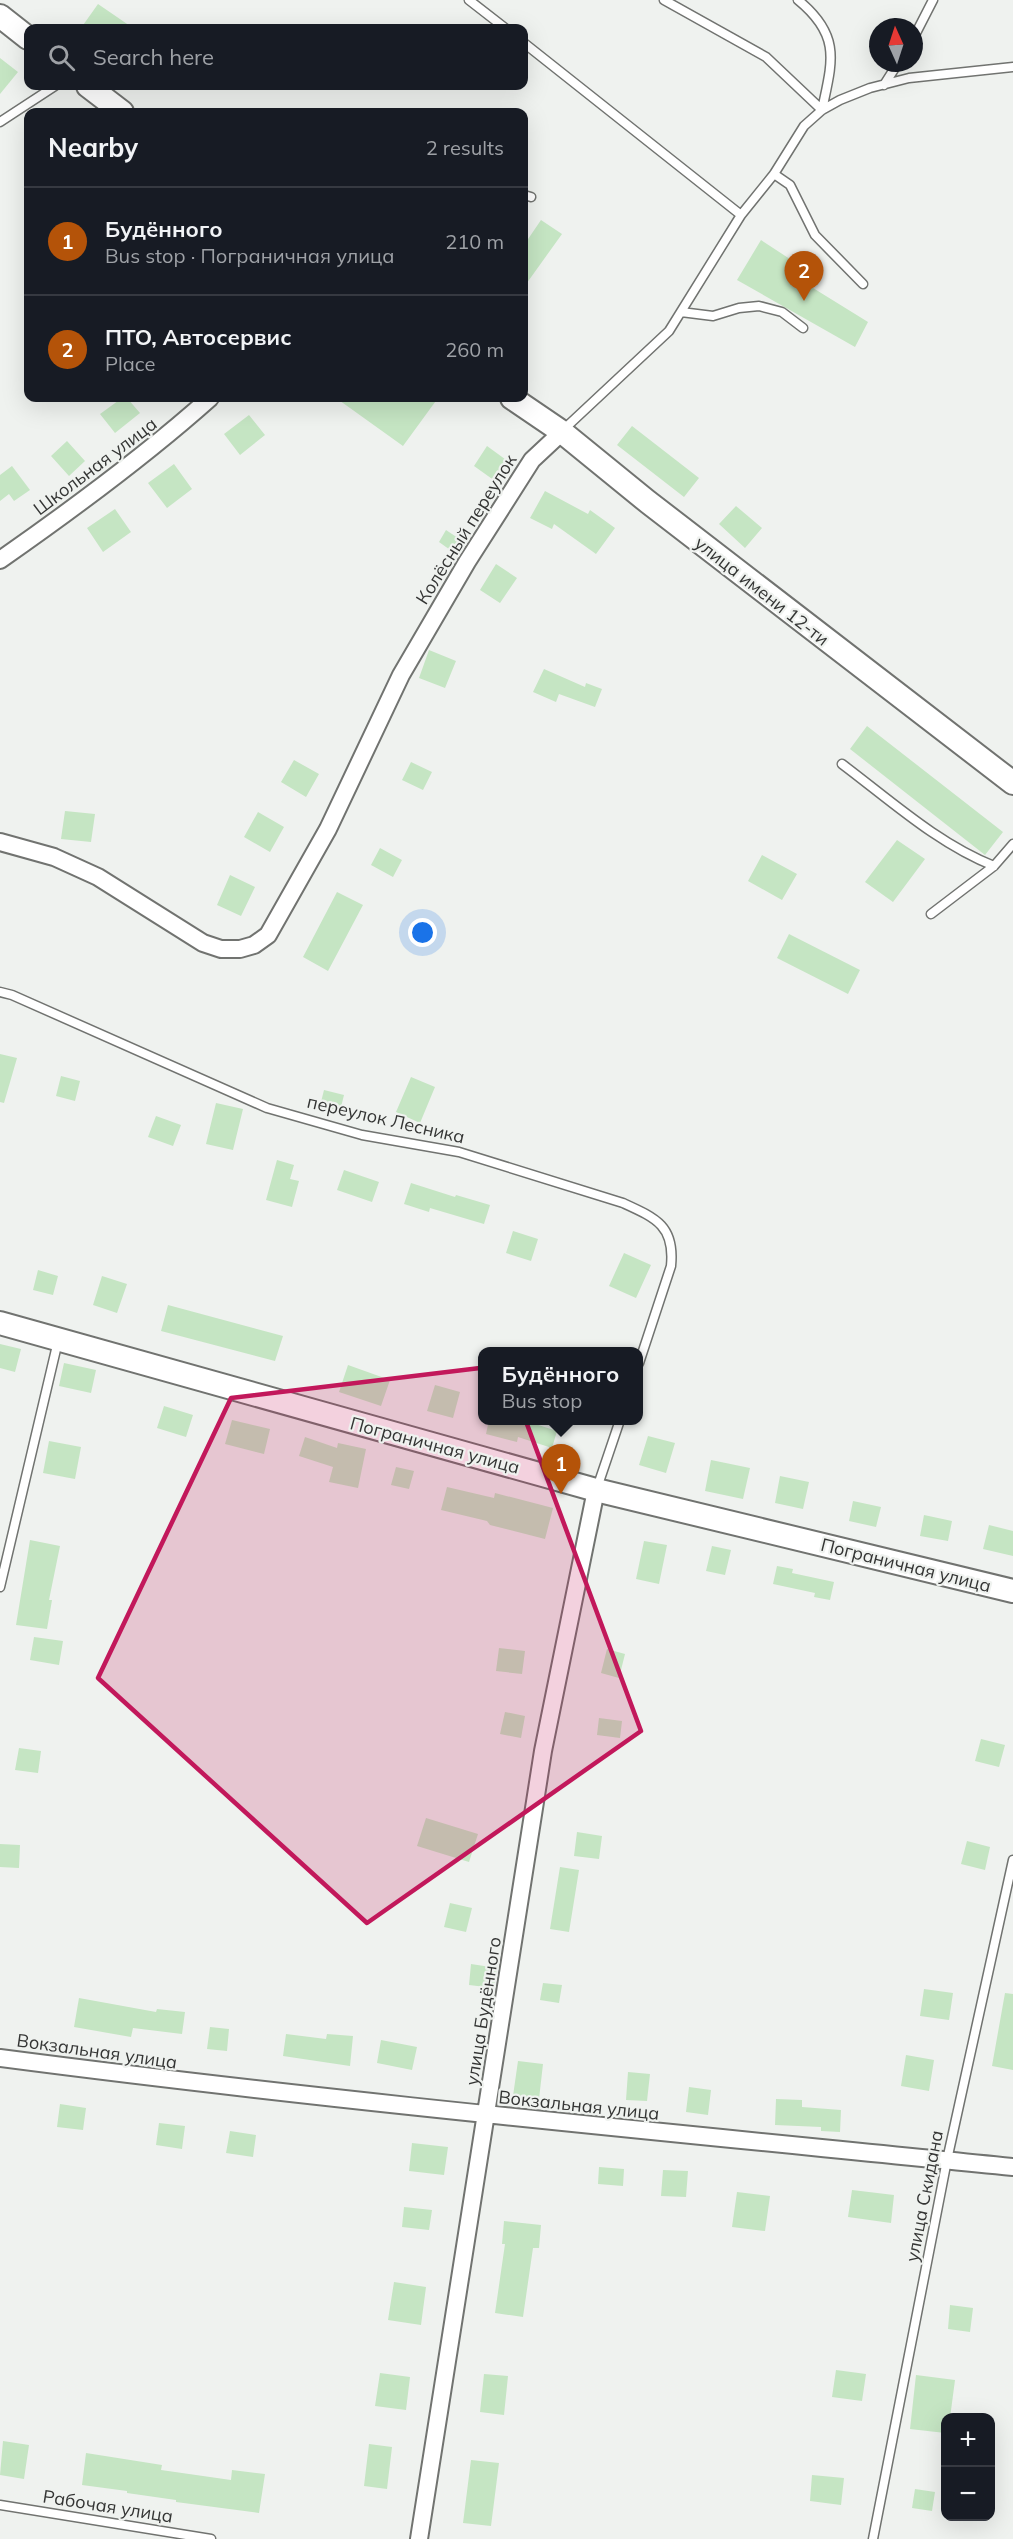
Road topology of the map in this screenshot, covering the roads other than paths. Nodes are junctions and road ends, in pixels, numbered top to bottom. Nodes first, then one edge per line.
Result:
1 (469, 0) edge
2 (664, 0) edge
3 (798, 0) edge
4 (933, 0) edge
5 (0, 16) edge
6 (923, 19) edge
7 (500, 24) edge
8 (24, 35) edge
9 (528, 46) edge
10 (1013, 67) edge
11 (892, 72) edge
12 (884, 85) junction
13 (49, 90) edge
14 (93, 90) edge
15 (117, 108) edge
16 (822, 110) junction
17 (0, 122) edge
18 (774, 174) junction
19 (741, 215) junction
20 (863, 284) dead end
21 (681, 312) junction
22 (803, 328) dead end
23 (205, 402) edge
24 (518, 402) edge
25 (562, 432) junction
26 (0, 560) edge
27 (842, 764) dead end
28 (1013, 783) edge
29 (0, 842) edge
30 (1013, 844) edge
31 (994, 866) junction
32 (931, 914) dead end
33 (0, 992) edge
34 (0, 1323) edge
35 (57, 1341) junction
36 (643, 1351) edge
37 (618, 1425) edge
38 (596, 1490) junction
39 (0, 1587) edge
40 (1013, 1591) edge
41 (1013, 1860) edge
42 (0, 2058) edge
43 (487, 2116) junction
44 (947, 2160) junction
45 (1013, 2167) edge
46 (0, 2505) edge
47 (211, 2539) edge
48 (419, 2539) edge
49 (873, 2539) edge

1 - 7 lane
2 - 16 lane
3 - 16 lane
4 - 6 lane
5 - 8 street
9 - 19 lane
10 - 12 lane, Колёсный переулок
11 - 12 lane
12 - 16 lane, Колёсный переулок
13 - 17 lane
14 - 15 street
16 - 18 lane, Колёсный переулок
18 - 19 lane, Колёсный переулок
18 - 20 lane
19 - 21 lane, Колёсный переулок
21 - 22 lane
21 - 25 lane, Колёсный переулок
23 - 26 street, Школьная улица
24 - 25 street, улица имени 12-ти
25 - 28 street, улица имени 12-ти
25 - 29 street, Колёсный переулок
27 - 31 lane
30 - 31 lane
31 - 32 lane
33 - 36 lane, переулок Лесника
34 - 35 street, Пограничная улица
35 - 38 street, Пограничная улица
35 - 39 lane
37 - 38 lane
38 - 40 street, Пограничная улица
38 - 43 street, улица Будённого
41 - 44 lane, улица Скидана
42 - 43 street, Вокзальная улица
43 - 44 street, Вокзальная улица
43 - 48 street, улица Будённого
44 - 45 street, Вокзальная улица
44 - 49 lane, улица Скидана
46 - 47 lane, Рабочая улица

